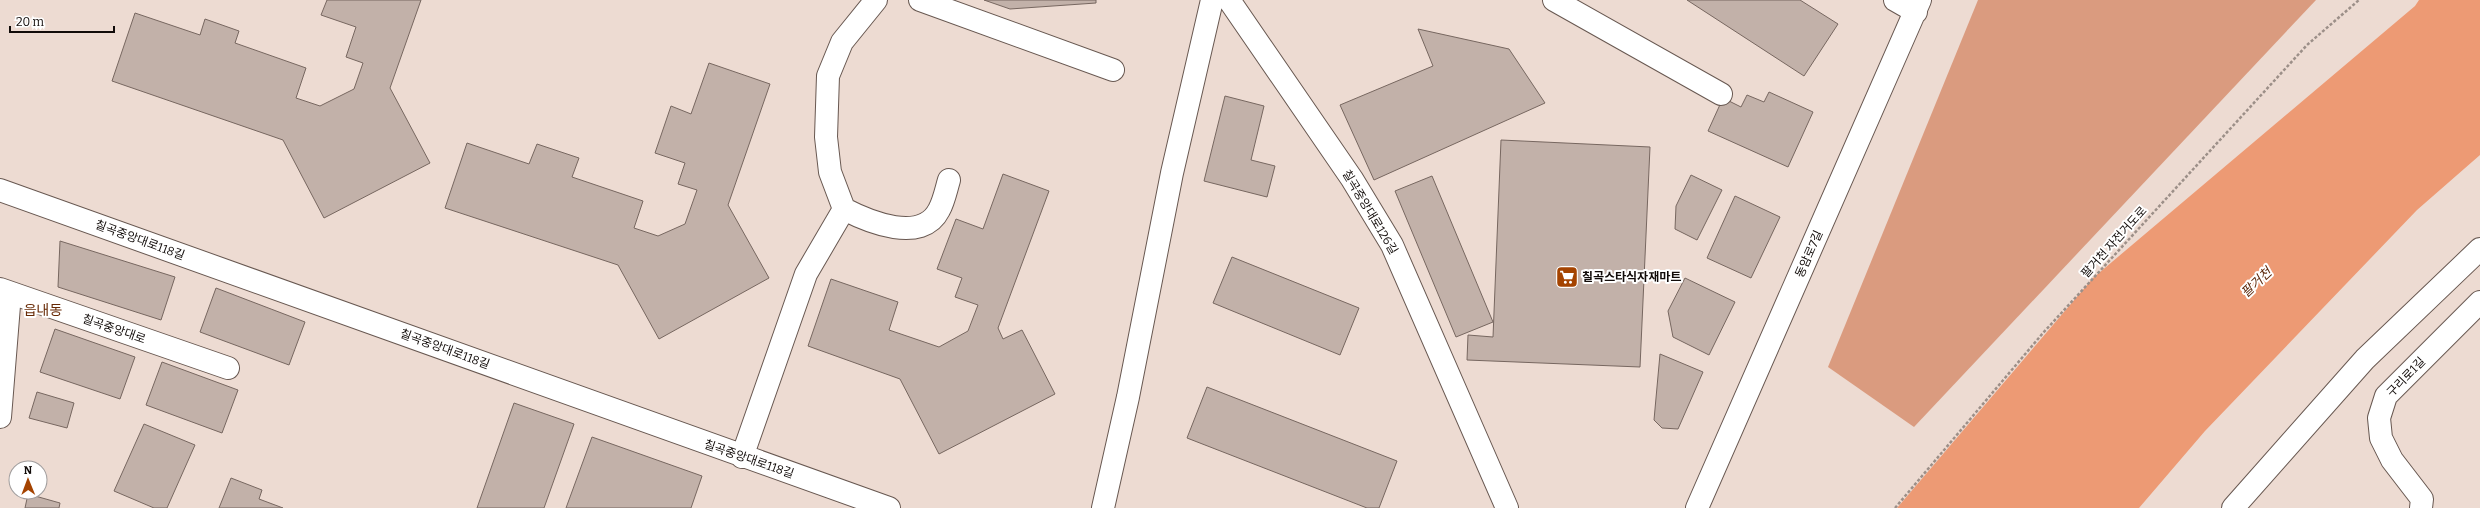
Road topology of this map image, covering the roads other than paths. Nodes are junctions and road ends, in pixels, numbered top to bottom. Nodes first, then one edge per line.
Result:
1 (876, 0) edge
2 (920, 0) edge
3 (1212, 0) edge
4 (1229, 0) edge
5 (1554, 0) edge
6 (1895, 0) edge
7 (1918, 6) edge
8 (1113, 70) dead end
9 (1722, 94) dead end
10 (949, 180) dead end
11 (0, 190) edge
12 (844, 209) junction
13 (2480, 249) edge
14 (5, 291) edge
15 (2480, 302) edge
16 (228, 368) dead end
17 (0, 417) edge
18 (742, 457) junction
19 (890, 508) edge
20 (1103, 508) edge
21 (1507, 508) edge
22 (1697, 508) edge
23 (2233, 508) edge
24 (2421, 508) edge

1 - 12 street
2 - 8 street
3 - 20 street
4 - 21 street, 칠곡중앙대로126길
5 - 9 street
6 - 7 street
7 - 22 street, 동암로7길
10 - 12 street
11 - 18 street, 칠곡중앙대로118길
12 - 18 street
13 - 23 street
14 - 16 street, 칠곡중앙대로
14 - 17 street
15 - 24 street, 구리로1길
18 - 19 street, 칠곡중앙대로118길

